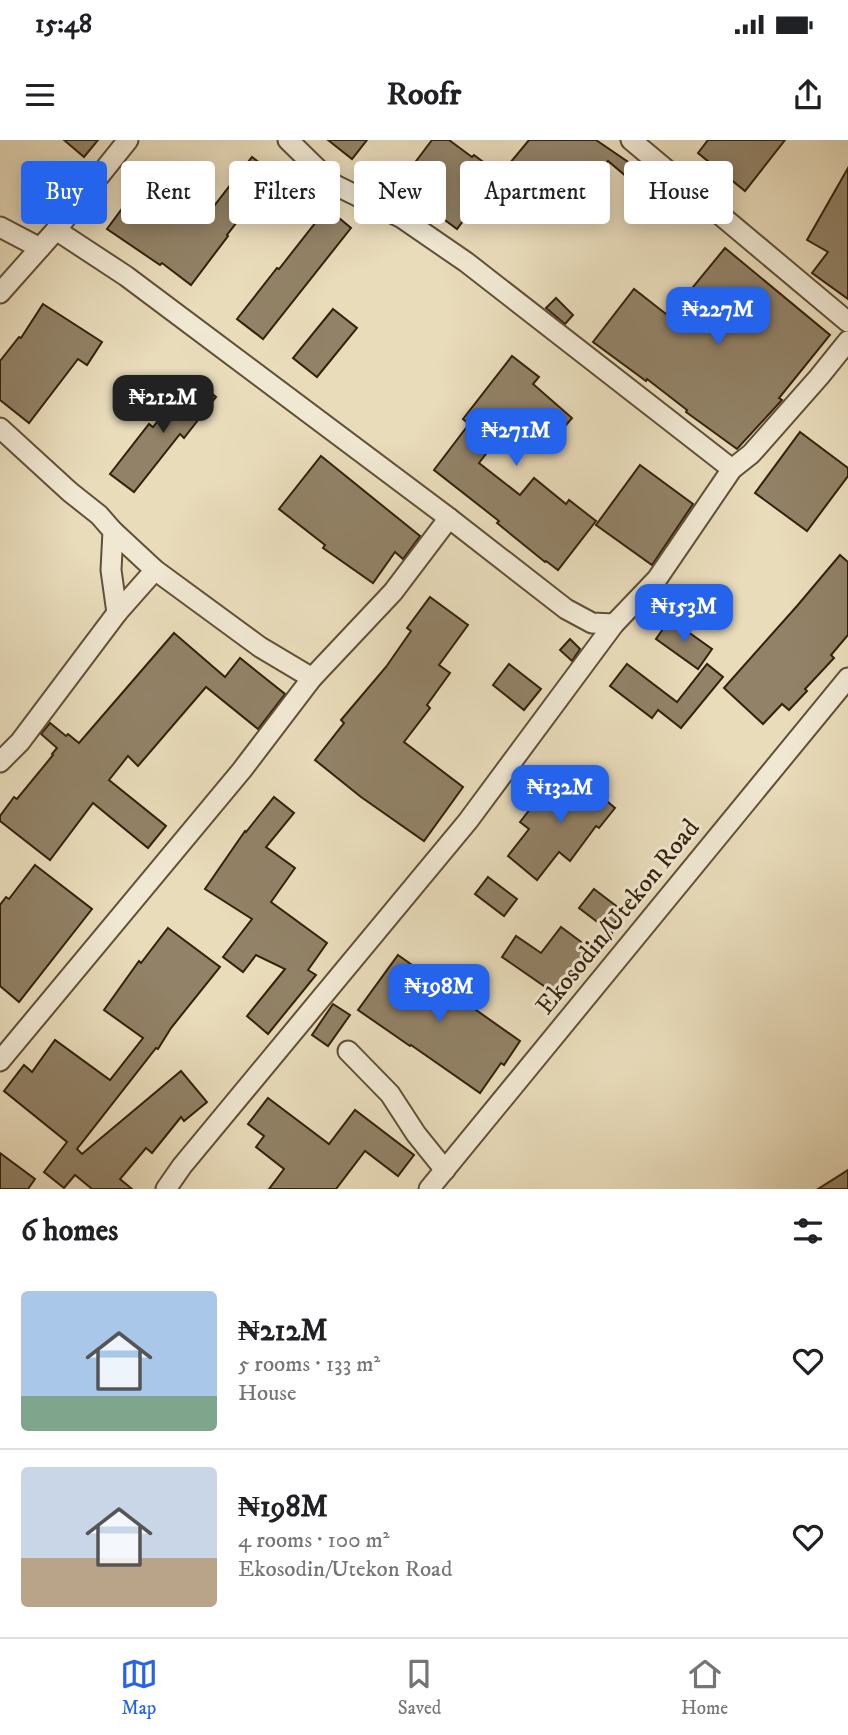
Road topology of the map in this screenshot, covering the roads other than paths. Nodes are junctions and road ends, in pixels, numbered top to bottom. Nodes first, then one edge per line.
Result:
1 (128, 140) edge
2 (288, 140) edge
3 (631, 140) edge
4 (0, 228) edge
5 (56, 230) junction
6 (40, 247) junction
7 (0, 293) edge
8 (848, 322) edge
9 (848, 341) edge
10 (0, 428) edge
11 (732, 469) junction
12 (449, 518) junction
13 (113, 531) junction
14 (155, 570) junction
15 (117, 613) junction
16 (614, 624) junction
17 (312, 678) junction
18 (848, 678) edge
19 (0, 762) edge
20 (348, 1051) dead end
21 (0, 1061) edge
22 (445, 1170) junction
23 (166, 1189) edge
24 (429, 1189) edge

1 - 5 street
2 - 11 street
3 - 8 street
4 - 6 street
5 - 6 street
5 - 12 street
6 - 7 street
9 - 11 street
10 - 13 street
11 - 16 street
12 - 16 street
12 - 17 street
13 - 14 street
13 - 15 street
14 - 15 street
14 - 17 street
15 - 19 street
16 - 23 street
17 - 21 street
18 - 22 street, Ekosodin/Utekon Road
20 - 22 street
22 - 24 street, Ekosodin/Utekon Road

